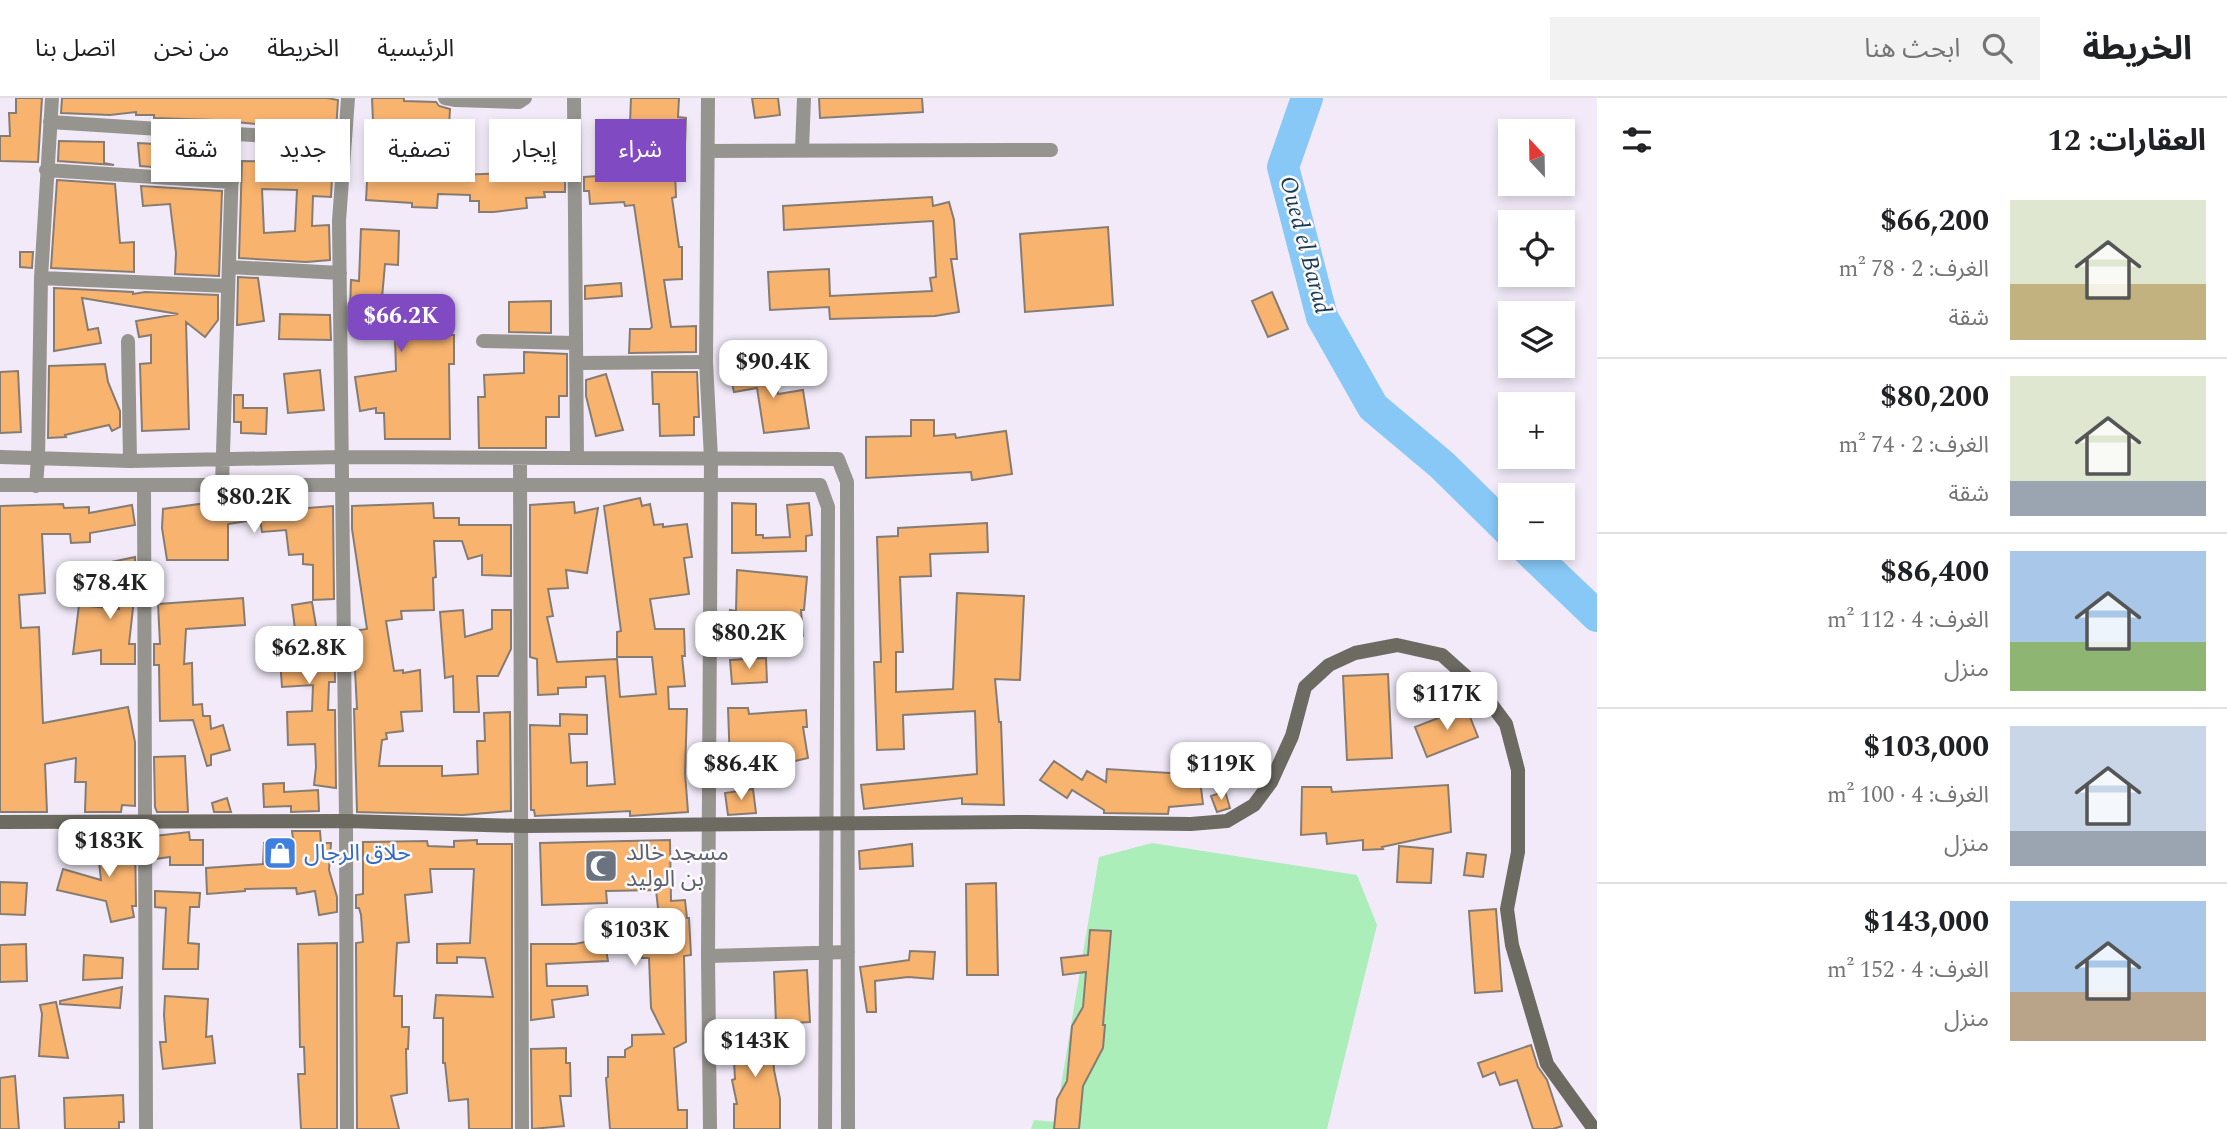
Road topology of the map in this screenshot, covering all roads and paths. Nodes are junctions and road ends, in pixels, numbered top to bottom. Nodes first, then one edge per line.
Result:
1 (51, 98) edge
2 (348, 98) edge
3 (445, 98) edge
4 (525, 98) edge
5 (575, 98) edge
6 (708, 98) edge
7 (804, 98) edge
8 (347, 119) edge
9 (50, 122) junction
10 (151, 129) edge
11 (802, 150) junction
12 (1051, 150) dead end
13 (708, 151) junction
14 (46, 170) junction
15 (151, 177) edge
16 (232, 182) edge
17 (342, 182) edge
18 (229, 267) junction
19 (340, 273) junction
20 (41, 278) junction
21 (228, 286) junction
22 (128, 341) dead end
23 (482, 341) dead end
24 (576, 342) junction
25 (706, 362) junction
26 (577, 363) junction
27 (0, 457) edge
28 (342, 457) junction
29 (223, 458) junction
30 (520, 458) junction
31 (577, 458) junction
32 (711, 458) junction
33 (38, 459) junction
34 (130, 461) junction
35 (0, 485) edge
36 (144, 485) junction
37 (222, 485) junction
38 (342, 485) junction
39 (520, 485) junction
40 (711, 485) junction
41 (36, 486) junction
42 (145, 820) junction
43 (346, 821) junction
44 (0, 822) edge
45 (827, 824) junction
46 (847, 824) junction
47 (710, 825) junction
48 (522, 826) junction
49 (848, 952) junction
50 (826, 953) junction
51 (708, 956) junction
52 (146, 1129) edge
53 (347, 1129) edge
54 (522, 1129) edge
55 (710, 1129) edge
56 (825, 1129) edge
57 (848, 1129) edge
58 (1594, 1129) edge

1 - 9 street
2 - 8 street
3 - 4 street
5 - 24 street
6 - 13 street
7 - 11 street
9 - 10 street
9 - 14 street
11 - 12 street
11 - 13 street
13 - 25 street
14 - 15 street
14 - 20 street
16 - 18 street
17 - 19 street
18 - 19 street
18 - 21 street
19 - 28 street
20 - 21 street
20 - 33 street
21 - 29 street
22 - 34 street
23 - 24 street
24 - 26 street
25 - 26 street
25 - 32 street
26 - 31 street
27 - 33 street
28 - 29 street
28 - 30 street
28 - 38 street
29 - 34 street
29 - 37 street
30 - 31 street
30 - 39 street
31 - 32 street
32 - 40 street
32 - 46 street
33 - 34 street
33 - 41 street
35 - 41 street
36 - 37 street
36 - 41 street
36 - 42 street
37 - 38 street
38 - 39 street
38 - 43 street
39 - 40 street
39 - 48 street
40 - 45 street
40 - 47 street
42 - 43 main road
42 - 44 main road
42 - 52 street
43 - 48 main road
43 - 53 street
45 - 46 main road
45 - 47 main road
45 - 50 street
46 - 49 street
46 - 58 main road
47 - 48 main road
47 - 51 street
48 - 54 street
49 - 50 street
49 - 57 street
50 - 51 street
50 - 56 street
51 - 55 street

